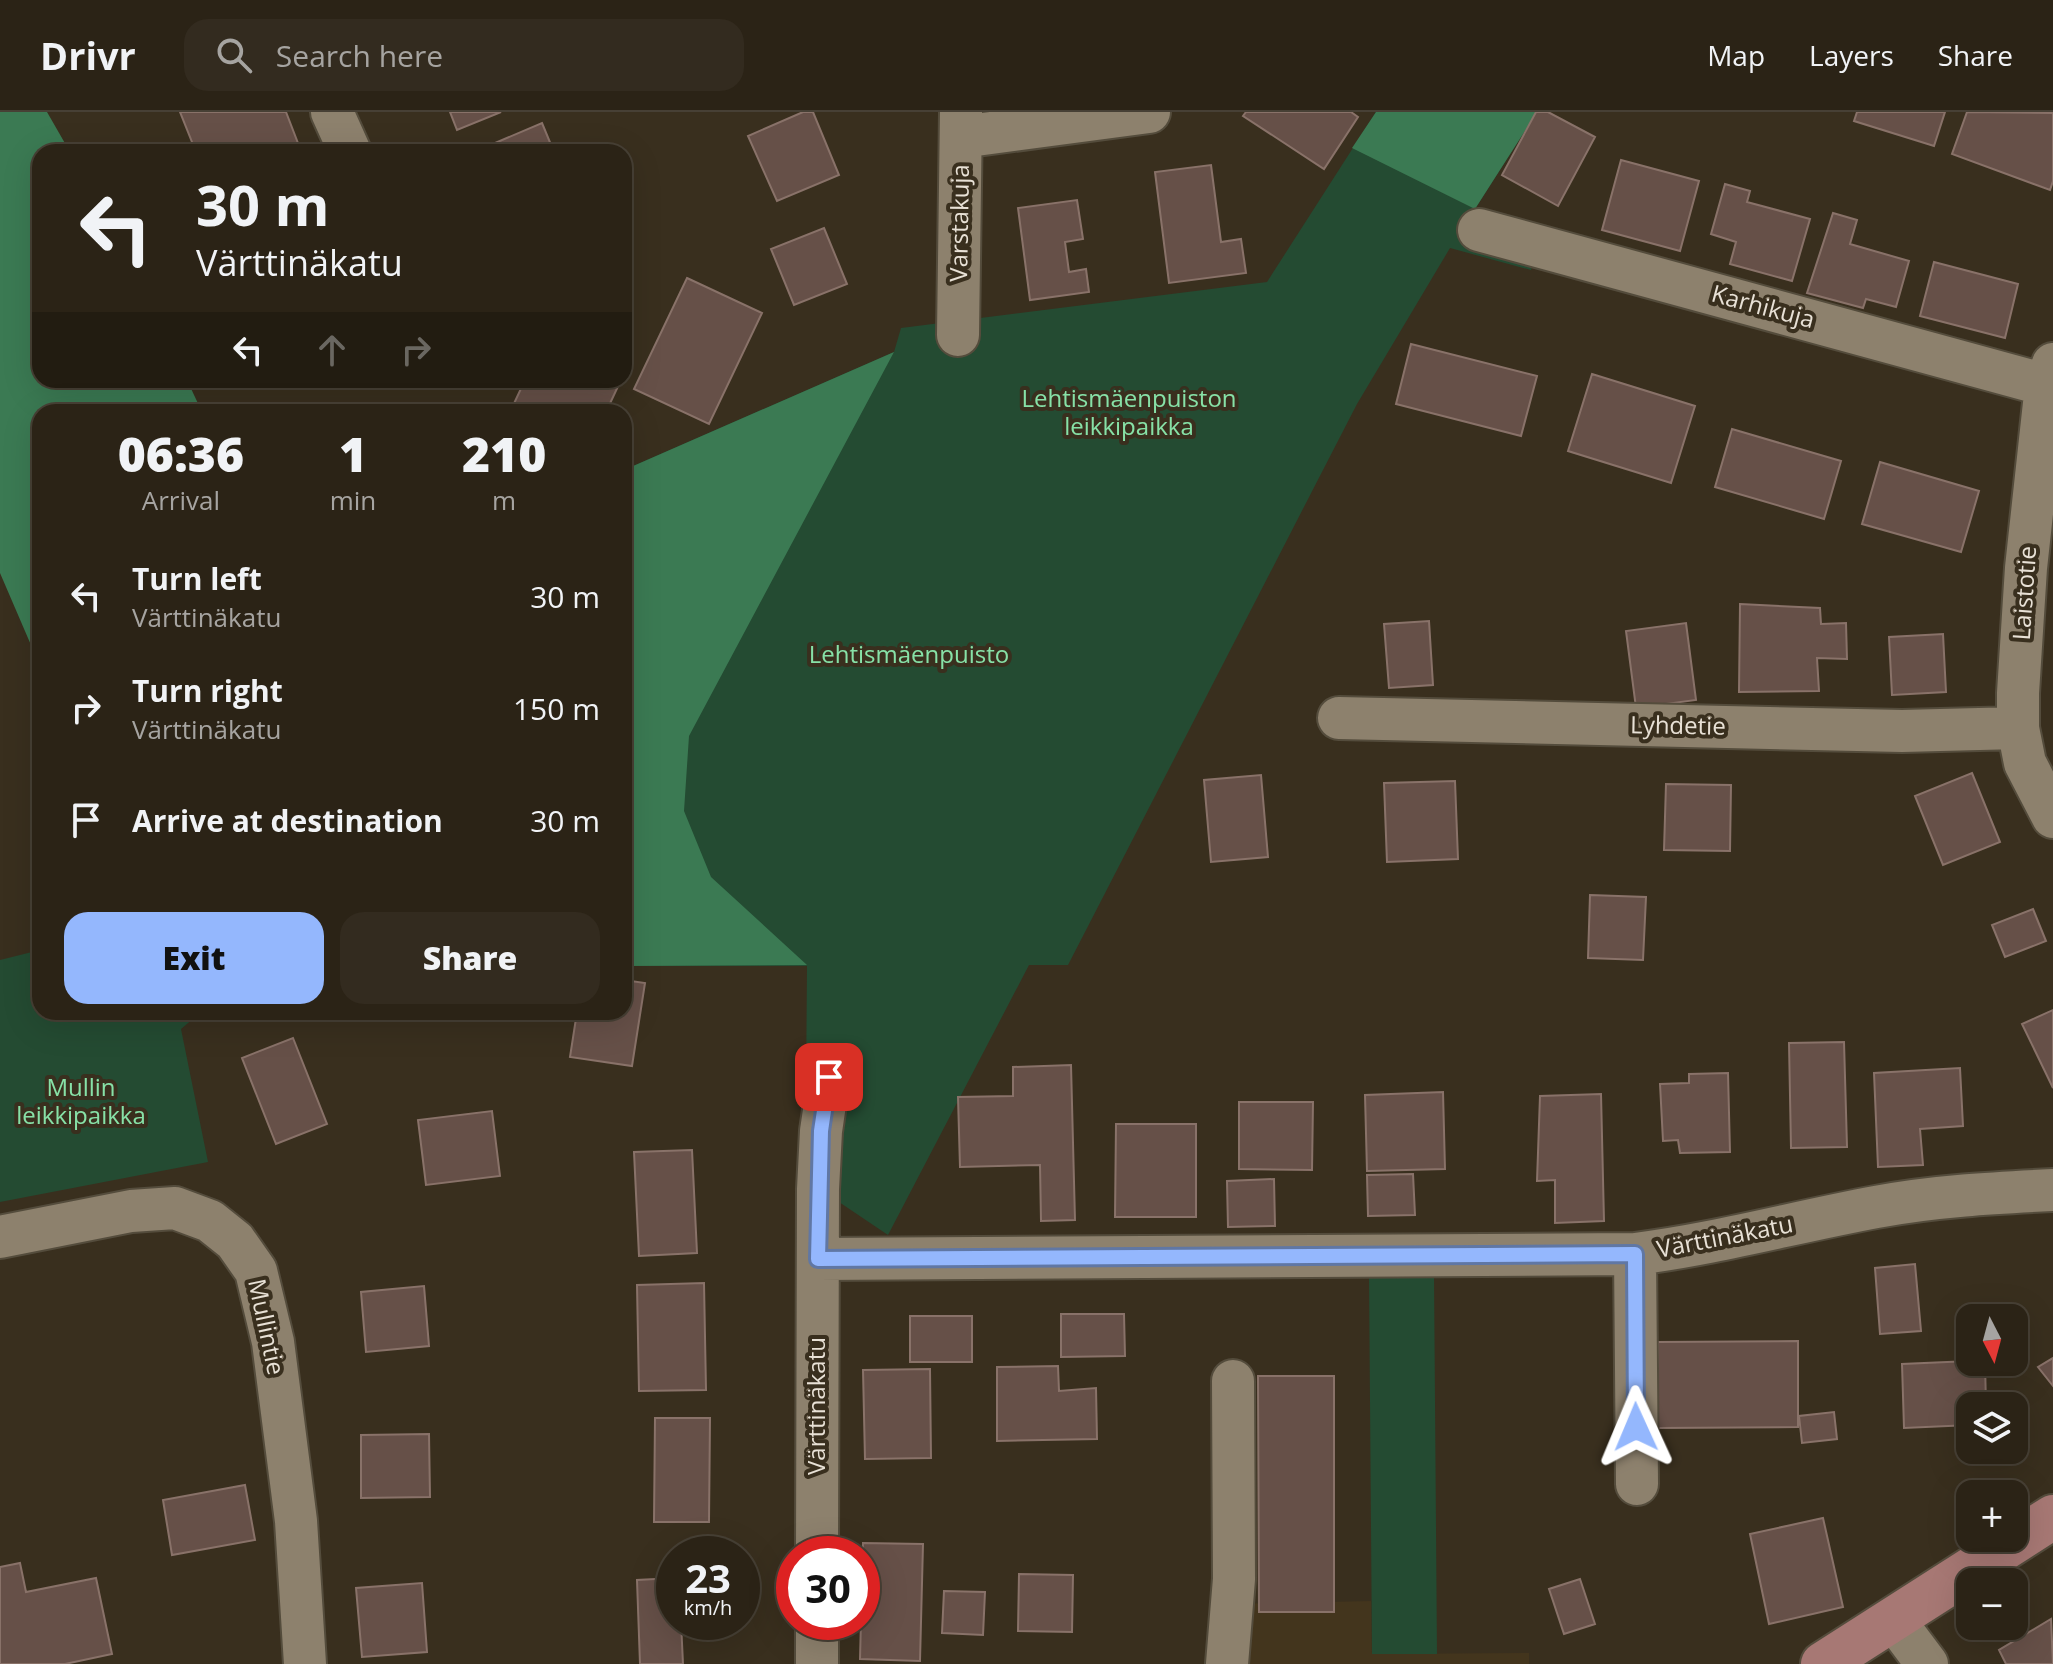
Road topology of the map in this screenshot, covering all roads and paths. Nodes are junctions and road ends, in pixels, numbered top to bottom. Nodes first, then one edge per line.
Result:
1 (332, 112) edge
2 (1149, 112) edge
3 (961, 124) edge
4 (346, 144) edge
5 (1479, 230) dead end
6 (958, 335) dead end
7 (2050, 374) edge
8 (2039, 571) edge
9 (1339, 718) dead end
10 (2018, 728) junction
11 (2053, 817) edge
12 (829, 1077) dead end
13 (2053, 1190) edge
14 (0, 1237) edge
15 (1635, 1254) junction
16 (818, 1259) junction
17 (1233, 1381) dead end
18 (1637, 1484) dead end
19 (2053, 1517) edge
20 (817, 1536) edge
21 (1894, 1620) junction
22 (817, 1640) edge
23 (305, 1664) edge
24 (817, 1664) edge
25 (1227, 1664) edge
26 (1823, 1664) edge
27 (1927, 1664) edge

1 - 4 street
2 - 3 street
3 - 6 street, Varstakuja
5 - 7 street, Karhikuja
7 - 8 street, Laistotie
8 - 10 street, Laistotie
9 - 10 street, Lyhdetie
10 - 11 street, Laistotie
12 - 16 street, Värttinäkatu
13 - 15 street, Värttinäkatu
14 - 23 street, Mullintie
15 - 16 street, Värttinäkatu
15 - 18 street
16 - 20 street, Värttinäkatu
17 - 25 street
19 - 21 street
21 - 26 street
21 - 27 street
22 - 24 street

